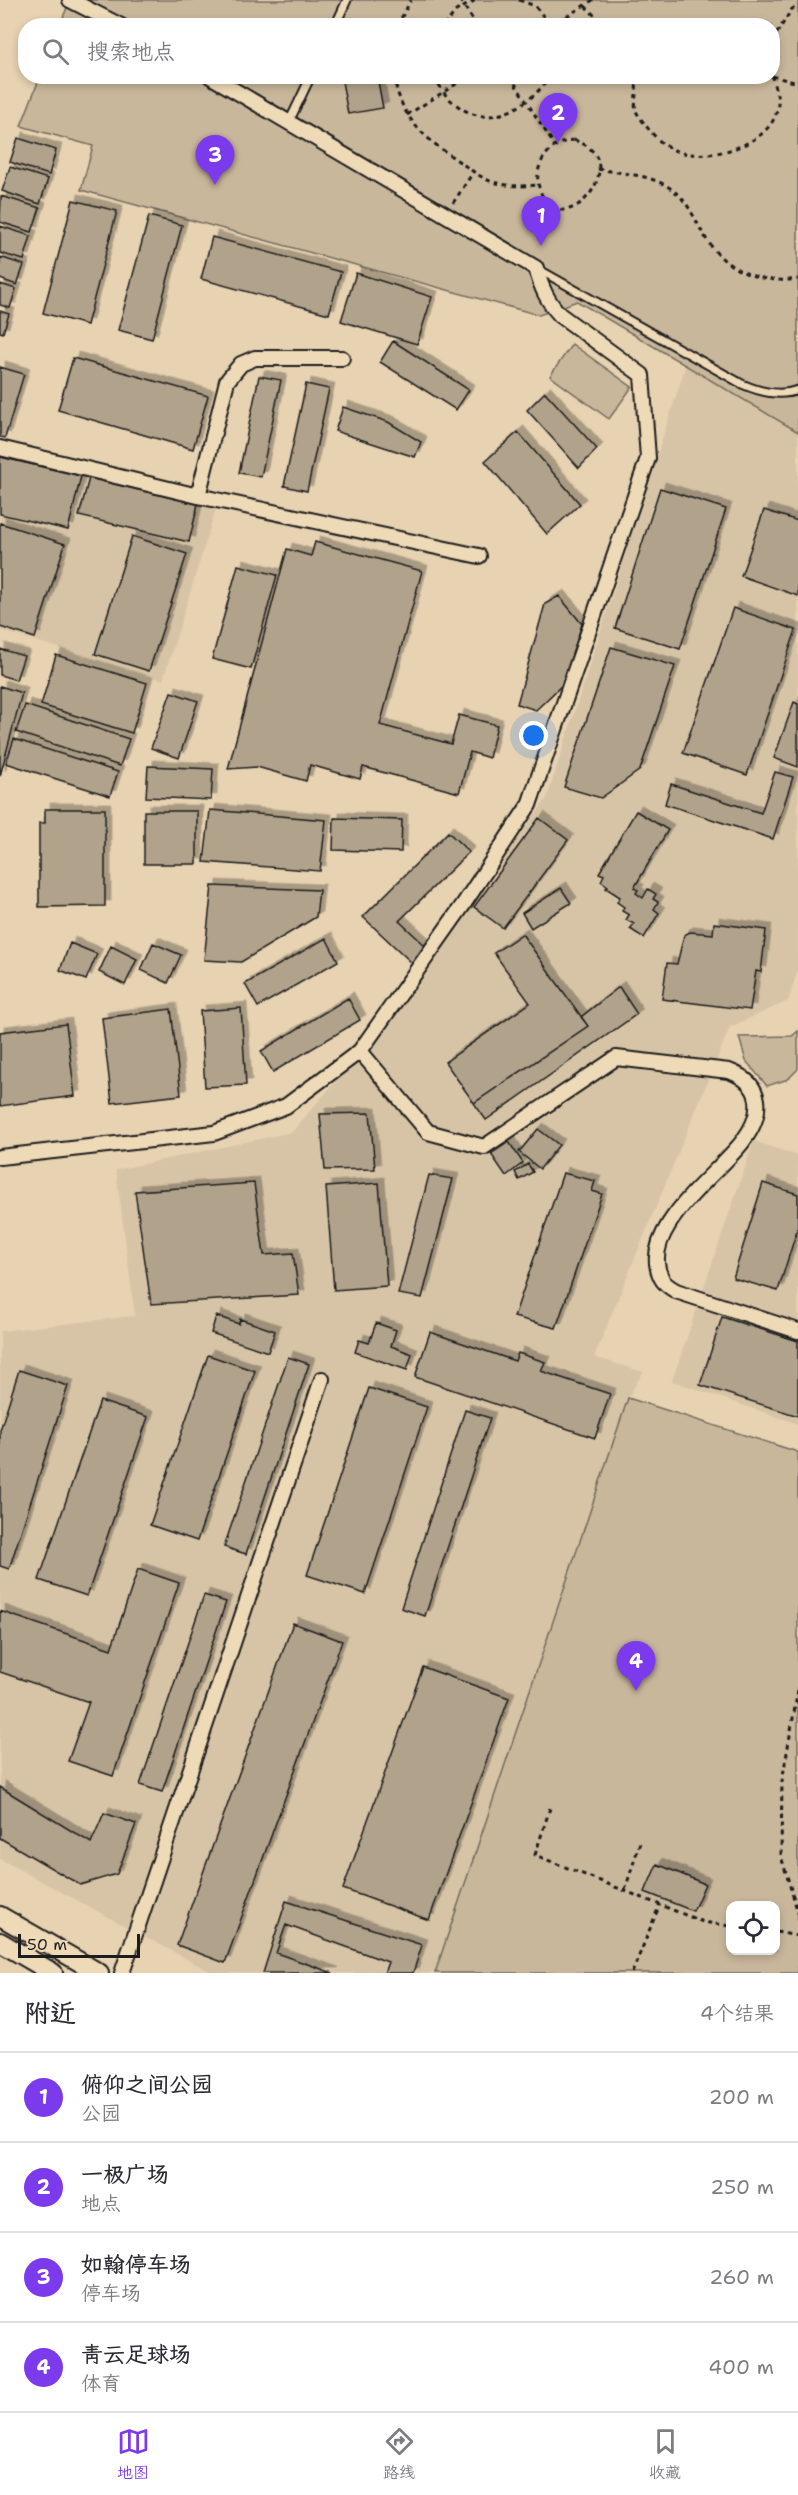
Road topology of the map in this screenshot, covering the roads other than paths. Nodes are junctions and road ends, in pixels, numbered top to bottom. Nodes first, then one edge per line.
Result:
1 (70, 0) edge
2 (347, 0) edge
3 (105, 18) edge
4 (339, 18) edge
5 (224, 84) edge
6 (307, 84) edge
7 (289, 122) junction
8 (536, 268) junction
9 (342, 358) dead end
10 (798, 390) edge
11 (0, 448) edge
12 (198, 496) junction
13 (479, 556) dead end
14 (360, 1051) junction
15 (0, 1156) edge
16 (798, 1331) edge
17 (322, 1379) dead end
18 (0, 1916) edge
19 (0, 1942) edge
20 (53, 1973) edge
21 (99, 1973) edge
22 (122, 1973) edge

1 - 3 street
2 - 4 lane
5 - 7 street
6 - 7 lane
7 - 8 street
8 - 10 lane
8 - 14 street
9 - 12 street
11 - 12 street
12 - 13 street
14 - 15 street
14 - 16 street
17 - 22 street
18 - 21 street
19 - 20 street

